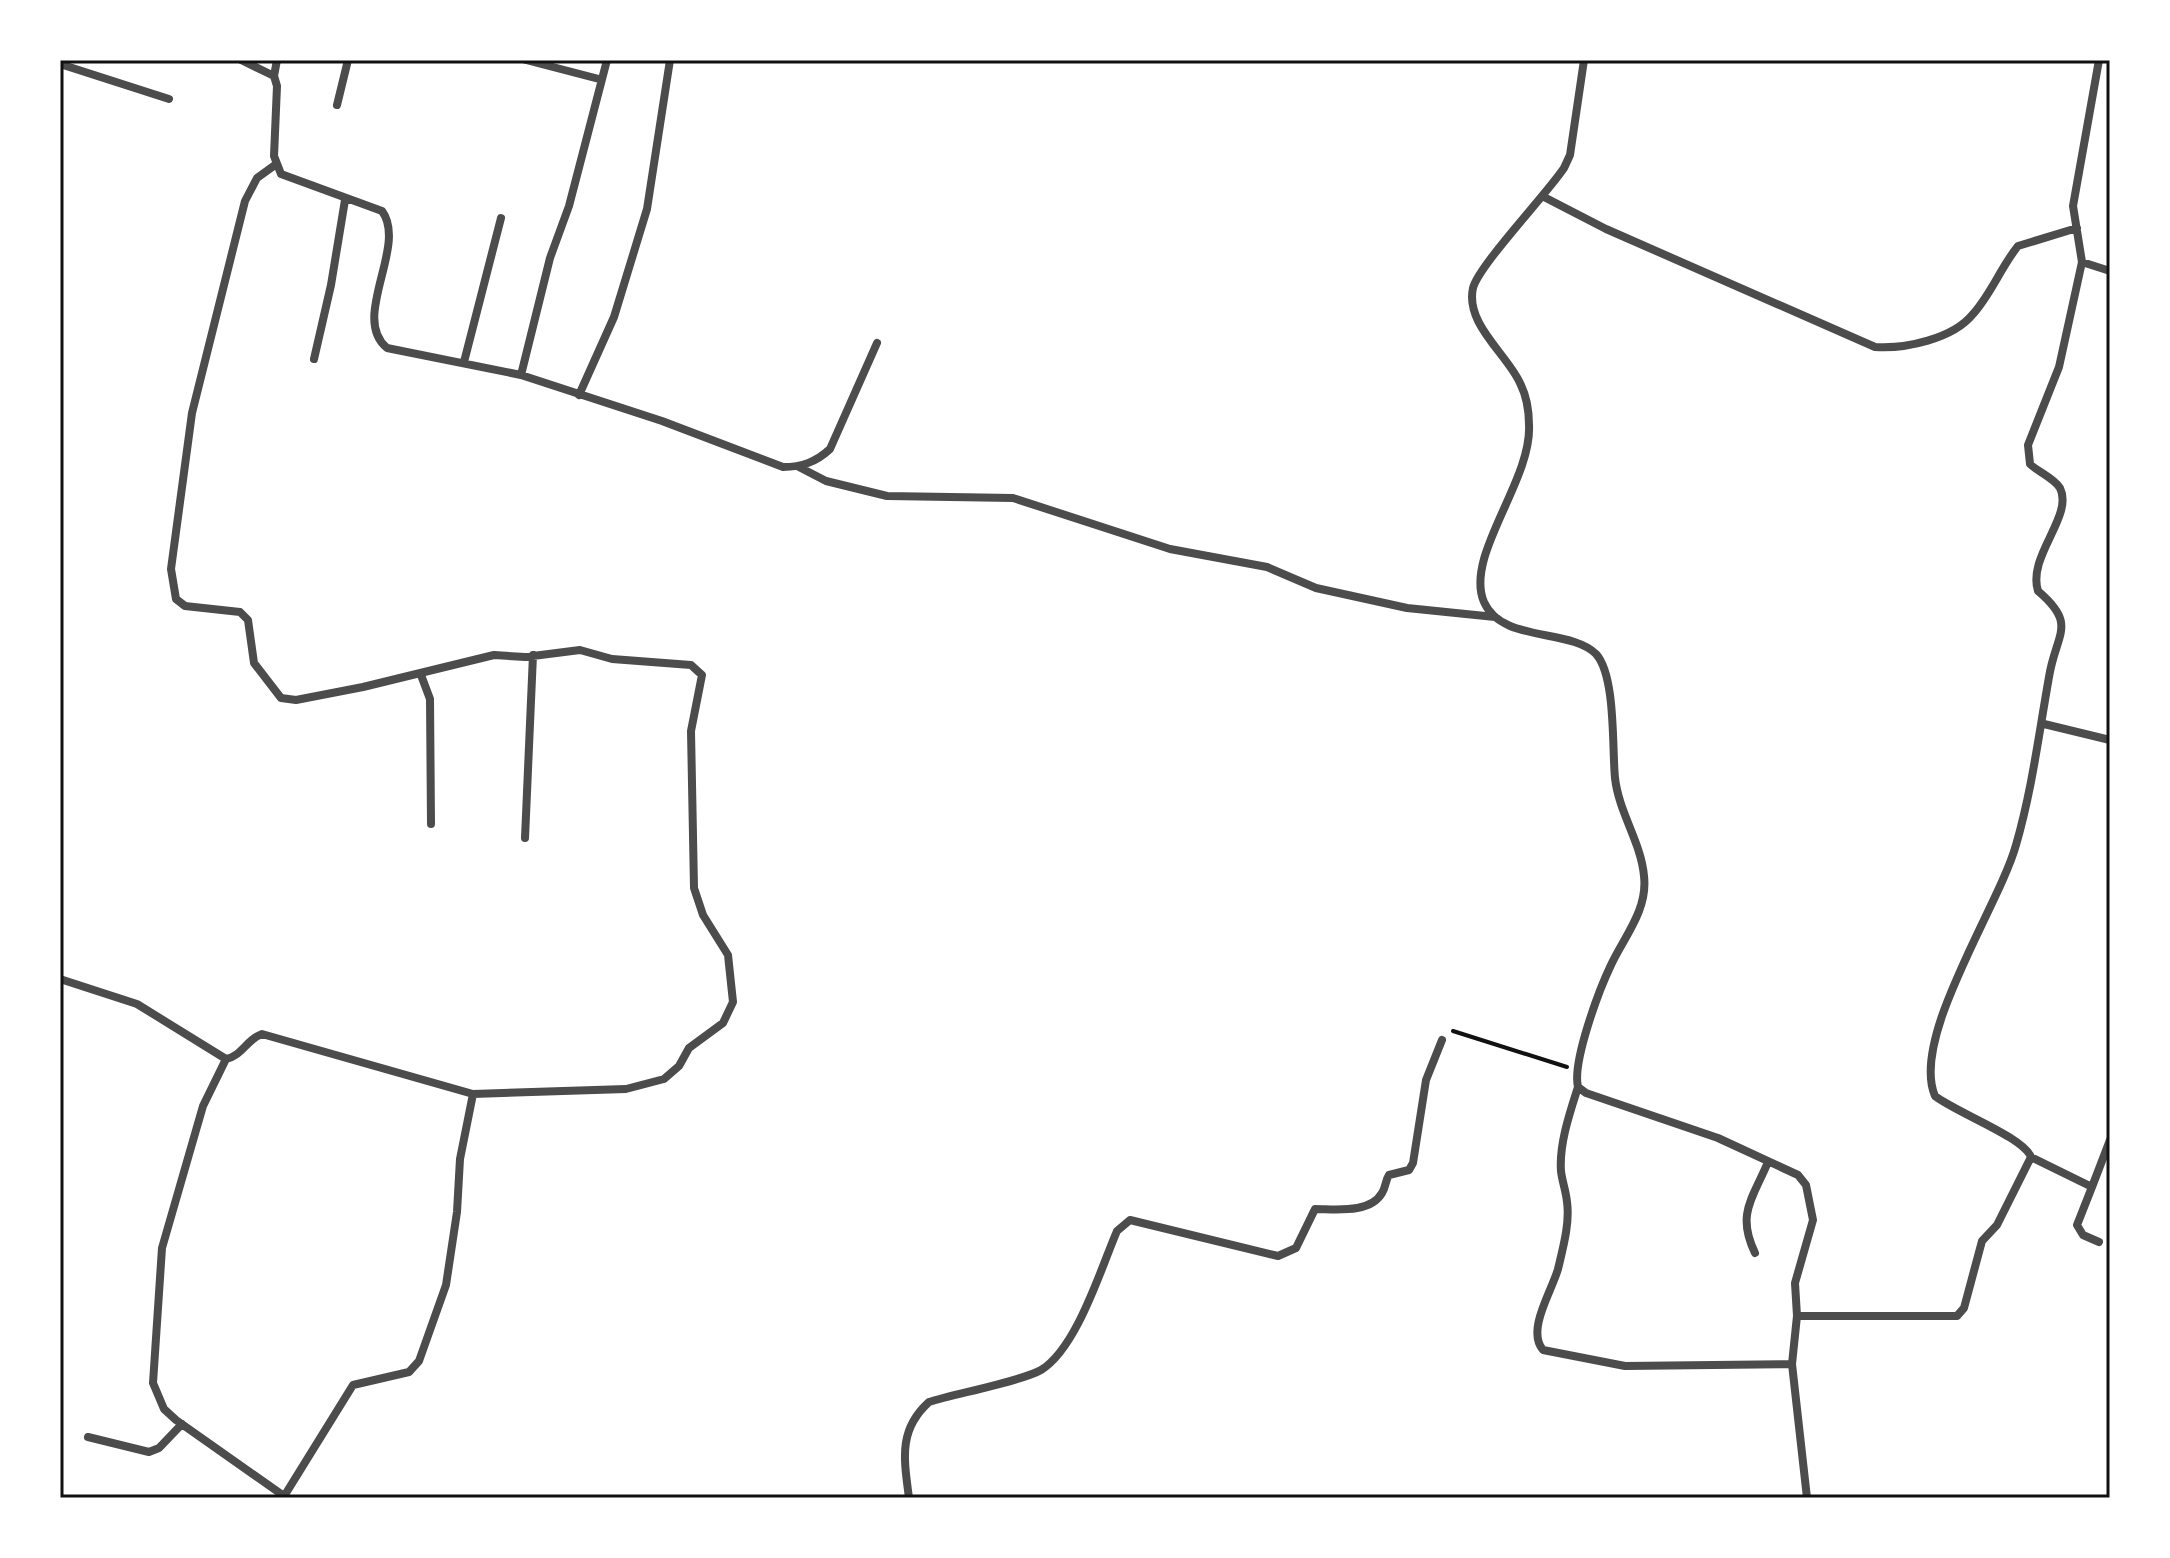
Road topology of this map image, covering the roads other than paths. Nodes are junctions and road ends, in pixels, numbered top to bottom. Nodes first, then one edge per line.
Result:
1 (241, 60) edge
2 (277, 60) edge
3 (348, 60) edge
4 (526, 60) edge
5 (607, 60) edge
6 (670, 60) edge
7 (1584, 60) edge
8 (2099, 60) edge
9 (60, 64) edge
10 (274, 76) junction
11 (599, 79) junction
12 (169, 99) dead end
13 (337, 105) dead end
14 (275, 165) junction
15 (1544, 197) junction
16 (345, 200) junction
17 (501, 218) dead end
18 (2077, 228) junction
19 (2082, 262) junction
20 (2110, 271) edge
21 (877, 343) dead end
22 (314, 359) dead end
23 (464, 362) junction
24 (521, 375) junction
25 (579, 395) junction
26 (799, 467) junction
27 (1495, 617) junction
28 (533, 655) junction
29 (421, 675) junction
30 (2044, 724) junction
31 (2110, 740) edge
32 (431, 824) dead end
33 (525, 838) dead end
34 (60, 979) edge
35 (1442, 1040) road end
36 (226, 1059) junction
37 (1578, 1087) junction
38 (473, 1094) junction
39 (2110, 1140) edge
40 (2031, 1157) junction
41 (1768, 1162) junction
42 (2092, 1187) junction
43 (2099, 1242) dead end
44 (1755, 1253) dead end
45 (1797, 1316) junction
46 (1792, 1364) junction
47 (182, 1424) junction
48 (88, 1437) dead end
49 (283, 1497) edge
50 (909, 1498) edge
51 (1807, 1498) edge

1 - 10 street
2 - 10 street
3 - 13 street
4 - 11 street
5 - 11 street
6 - 25 street
7 - 15 street
8 - 18 street
9 - 12 street
10 - 14 street
11 - 24 street
14 - 16 street
14 - 29 street
15 - 18 street
15 - 27 street
16 - 22 street
16 - 23 street
17 - 23 street
18 - 19 street
19 - 20 street
19 - 30 street
21 - 26 street
23 - 24 street
24 - 25 street
25 - 26 street
26 - 27 street
27 - 37 street
28 - 29 street
28 - 33 street
28 - 38 street
29 - 32 street
30 - 31 street
30 - 40 street
34 - 36 street
35 - 50 street
36 - 38 street
36 - 47 street
37 - 41 street
37 - 46 street
38 - 49 street
39 - 42 street
40 - 42 street
40 - 45 street
41 - 44 street
41 - 45 street
42 - 43 street
45 - 46 street
46 - 51 street
47 - 48 street
47 - 49 street

